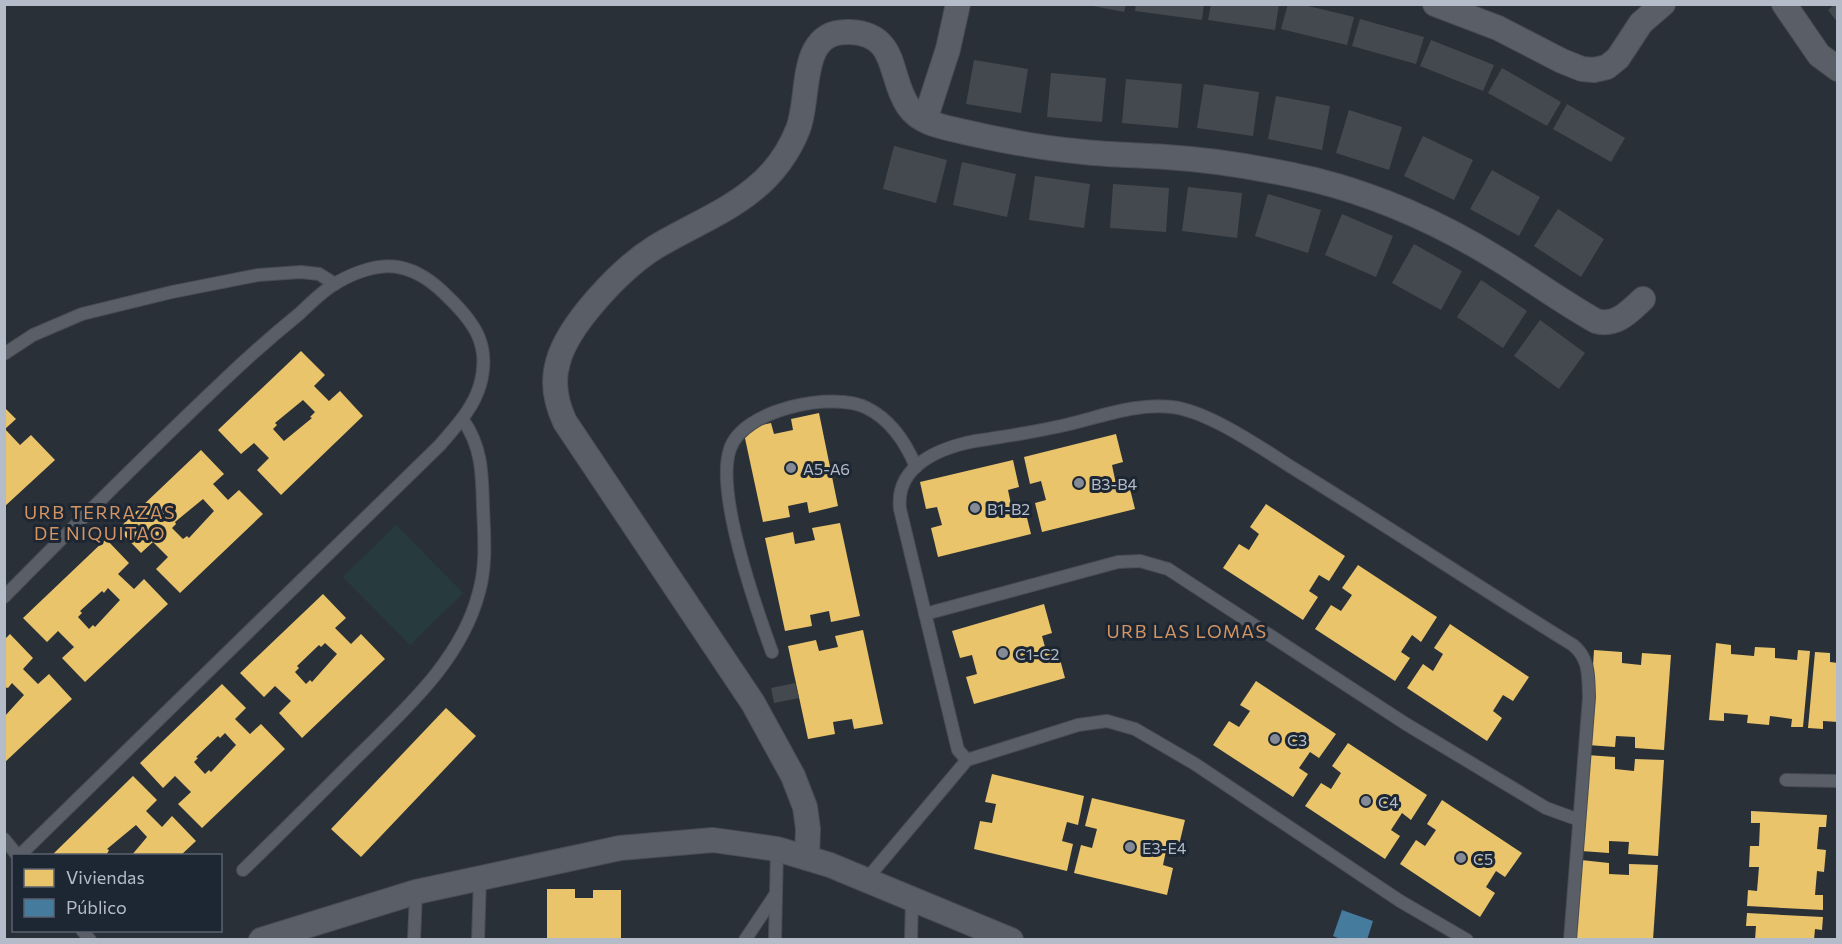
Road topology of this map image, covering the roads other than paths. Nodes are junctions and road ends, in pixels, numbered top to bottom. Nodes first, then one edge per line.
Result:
1 (958, 4) edge
2 (1435, 4) edge
3 (1663, 4) edge
4 (1784, 4) edge
5 (1838, 69) edge
6 (925, 120) junction
7 (335, 284) junction
8 (1643, 299) dead end
9 (4, 354) edge
10 (463, 420) junction
11 (916, 466) junction
12 (4, 597) edge
13 (925, 614) junction
14 (772, 652) dead end
15 (968, 760) junction
16 (1786, 780) dead end
17 (1838, 781) edge
18 (1579, 820) junction
19 (4, 839) edge
20 (777, 849) junction
21 (18, 854) edge
22 (20, 854) edge
23 (807, 858) junction
24 (243, 870) dead end
25 (480, 878) junction
26 (866, 881) junction
27 (416, 892) junction
28 (776, 894) junction
29 (912, 897) junction
30 (261, 939) edge
31 (414, 939) edge
32 (478, 939) edge
33 (745, 939) edge
34 (775, 939) edge
35 (911, 939) edge
36 (1011, 939) edge
37 (1467, 939) edge
38 (1570, 939) edge

1 - 6 street
2 - 3 street
4 - 5 street
6 - 8 street
6 - 23 street
7 - 9 lane
7 - 10 lane
7 - 12 lane
10 - 22 lane
10 - 24 lane
11 - 13 lane
11 - 14 lane
11 - 18 lane
13 - 15 lane
13 - 18 lane
15 - 26 lane
15 - 37 lane
16 - 17 lane
18 - 38 lane
19 - 21 lane
20 - 23 street
20 - 25 street
20 - 28 lane
23 - 26 street
25 - 27 street
25 - 32 lane
26 - 29 street
27 - 30 street
27 - 31 lane
28 - 33 lane
28 - 34 lane
29 - 35 lane
29 - 36 street

